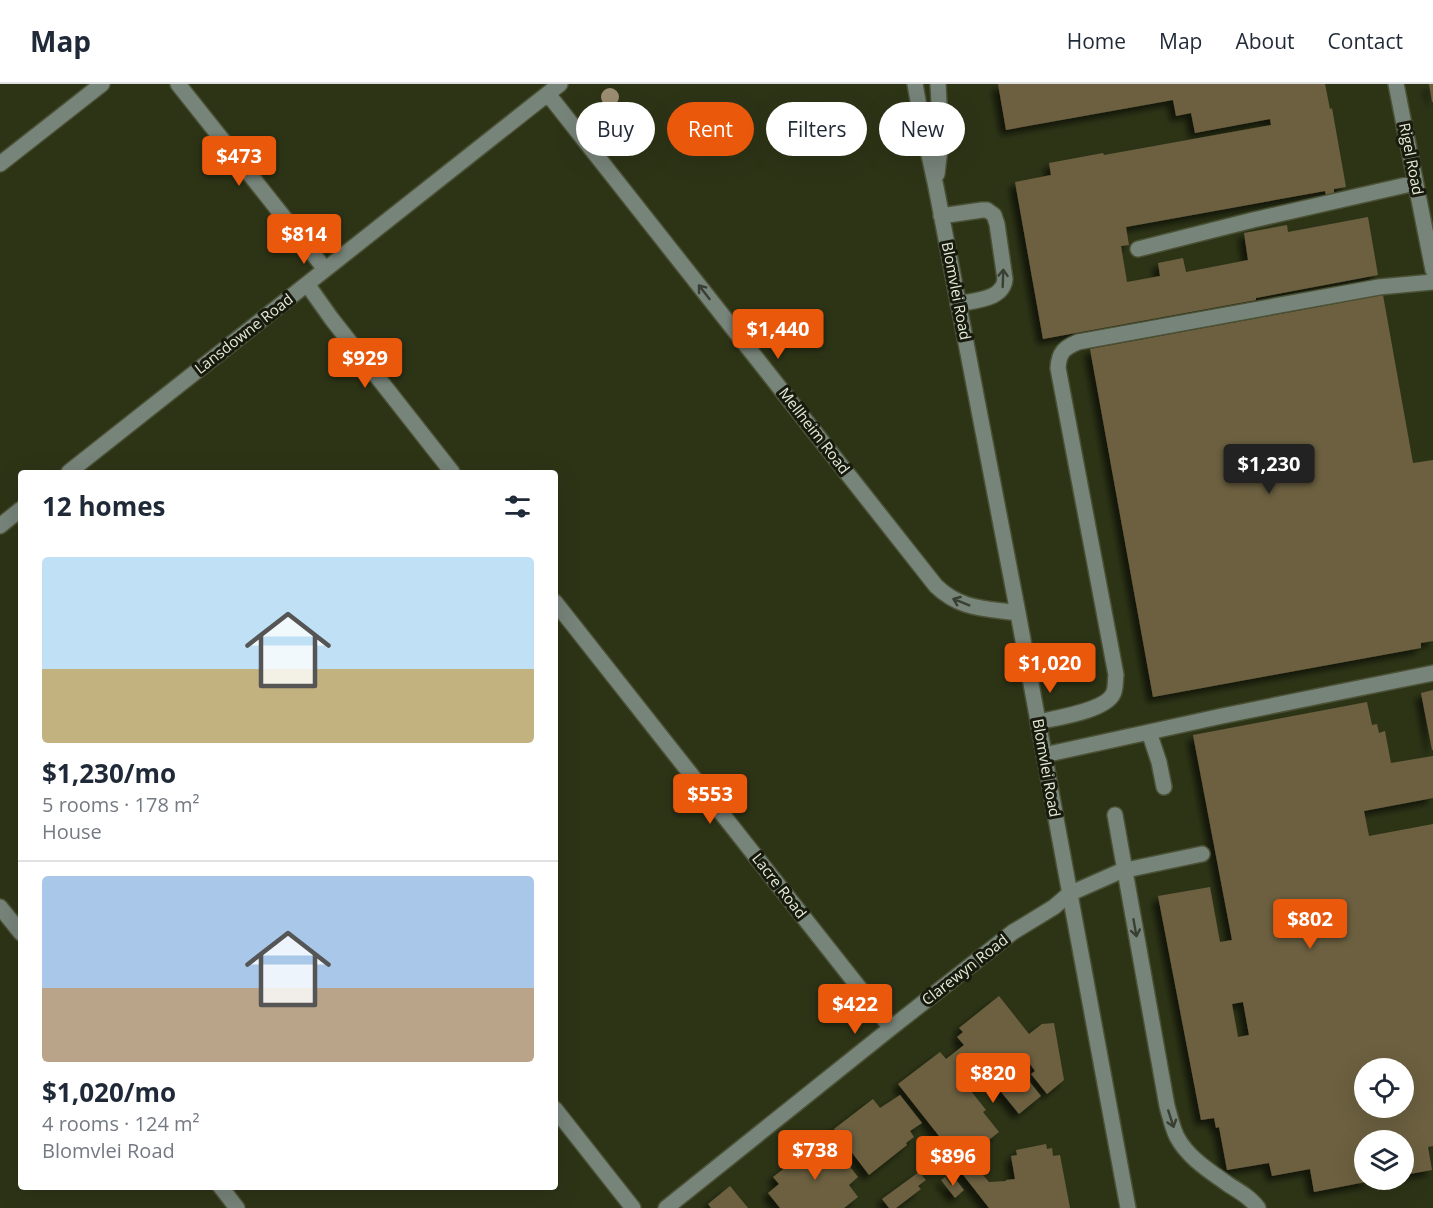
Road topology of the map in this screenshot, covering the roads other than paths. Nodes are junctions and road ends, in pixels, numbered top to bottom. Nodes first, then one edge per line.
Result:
1 (102, 84) edge
2 (178, 84) edge
3 (560, 84) edge
4 (915, 84) edge
5 (938, 84) edge
6 (1396, 84) edge
7 (548, 94) junction
8 (0, 164) edge
9 (1415, 183) junction
10 (936, 187) junction
11 (941, 216) junction
12 (1138, 249) dead end
13 (325, 269) junction
14 (1433, 270) edge
15 (1433, 282) edge
16 (307, 284) junction
17 (958, 304) junction
18 (72, 470) edge
19 (451, 470) edge
20 (18, 512) edge
21 (0, 526) edge
22 (558, 606) edge
23 (1018, 613) junction
24 (1433, 673) edge
25 (1038, 722) junction
26 (1149, 732) junction
27 (1044, 755) junction
28 (1164, 787) dead end
29 (1115, 815) dead end
30 (1202, 854) dead end
31 (1125, 870) junction
32 (1069, 894) junction
33 (0, 907) edge
34 (18, 929) edge
35 (891, 1028) junction
36 (558, 1112) edge
37 (223, 1190) edge
38 (237, 1208) edge
39 (633, 1208) edge
40 (666, 1208) edge
41 (1128, 1208) edge
42 (1258, 1208) edge

1 - 8 street
2 - 13 street
3 - 7 street, Lansdowne Road
4 - 10 street, Blomvlei Road
5 - 10 street, Blomvlei Road
6 - 9 street, Rigel Road
7 - 13 street, Lansdowne Road
23 -> 7 street, Mellheim Road
9 - 12 street
9 - 14 street, Rigel Road
10 - 11 street, Blomvlei Road
11 - 17 street, Blomvlei Road
17 -> 11 street
13 - 16 street, Lansdowne Road
15 - 25 street
16 - 18 street, Lansdowne Road
16 - 19 street
17 - 23 street, Blomvlei Road
20 - 21 street
22 - 35 street, Lacre Road
23 - 25 street, Blomvlei Road
24 - 26 street
25 - 27 street, Blomvlei Road
26 - 27 street
26 - 28 street
27 - 32 street, Blomvlei Road
29 - 31 street
30 - 31 street, Clarewyn Road
31 - 32 street, Clarewyn Road
31 -> 42 street
32 - 35 street, Clarewyn Road
32 - 41 street, Blomvlei Road
33 - 34 street
35 - 40 street, Clarewyn Road
36 - 39 street
37 - 38 street

